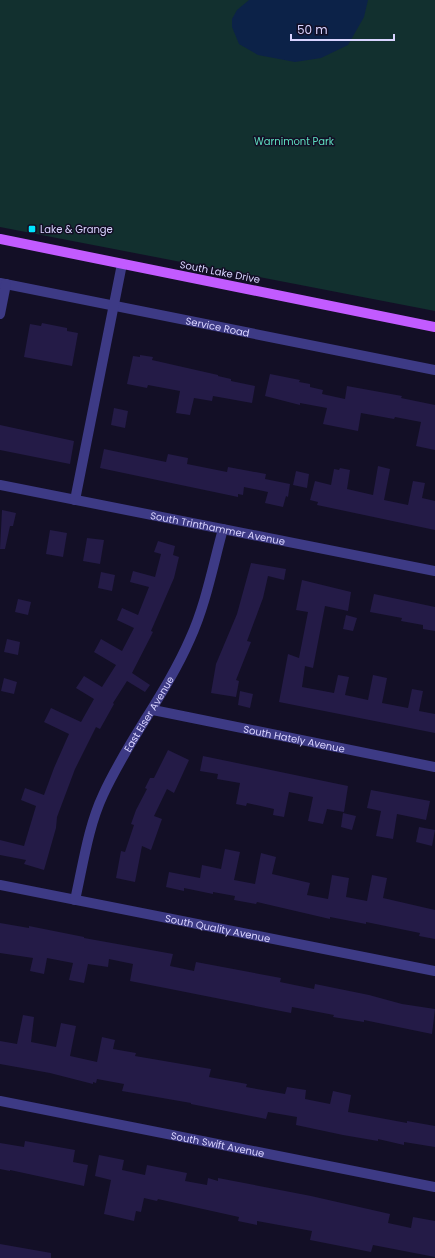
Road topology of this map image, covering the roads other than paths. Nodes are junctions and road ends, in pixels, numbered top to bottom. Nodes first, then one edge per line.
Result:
1 (0, 239) edge
2 (122, 264) junction
3 (3, 284) edge
4 (114, 307) junction
5 (0, 314) edge
6 (435, 327) edge
7 (435, 370) edge
8 (0, 484) edge
9 (75, 500) junction
10 (222, 529) junction
11 (435, 571) edge
12 (153, 710) junction
13 (435, 767) edge
14 (0, 885) edge
15 (74, 900) junction
16 (435, 971) edge
17 (0, 1101) edge
18 (435, 1187) edge

1 - 2 main road, South Lake Drive
2 - 4 street
2 - 6 main road, South Lake Drive
3 - 4 street, Service Road
3 - 5 street
4 - 7 street, Service Road
4 - 9 street
8 - 9 street, South Trinthammer Avenue
9 - 10 street, South Trinthammer Avenue
10 - 11 street, South Trinthammer Avenue
10 - 12 street, East Elser Avenue
12 - 13 street, South Hately Avenue
12 - 15 street, East Elser Avenue
14 - 15 street, South Quality Avenue
15 - 16 street, South Quality Avenue
17 - 18 street, South Swift Avenue

